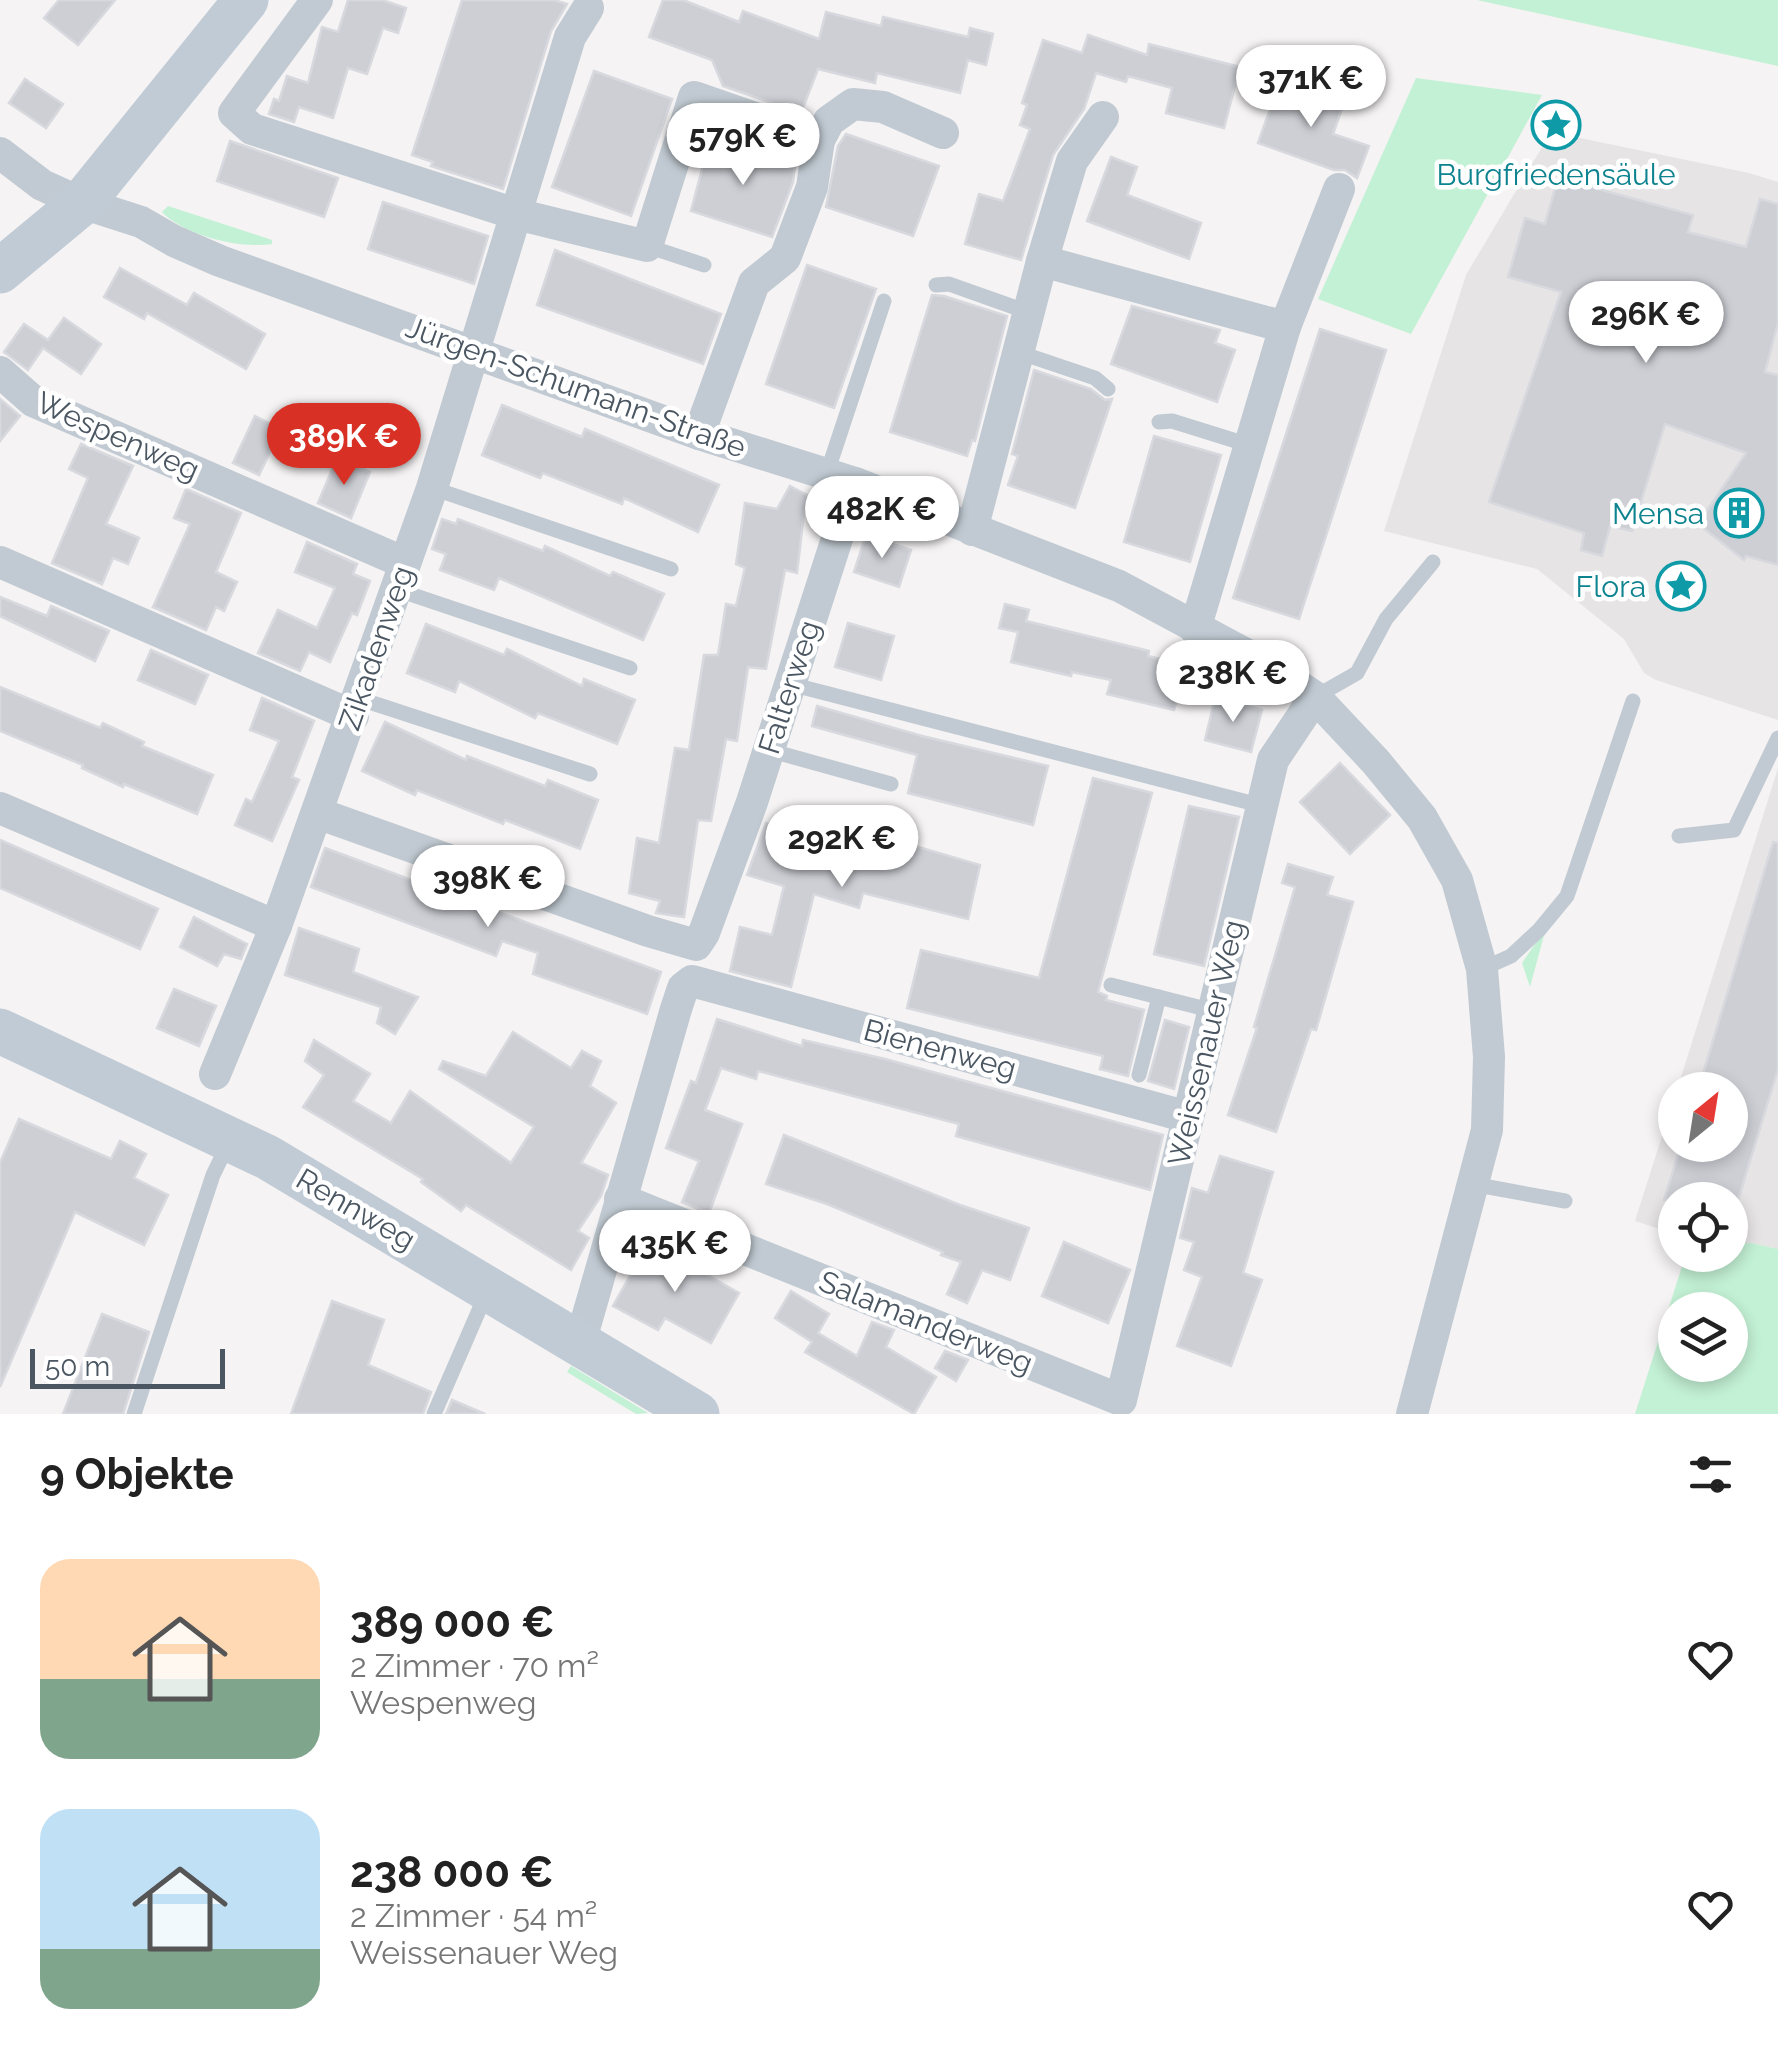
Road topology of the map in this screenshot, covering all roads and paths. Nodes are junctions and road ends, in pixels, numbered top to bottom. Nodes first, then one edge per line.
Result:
1 (246, 0) edge
2 (317, 0) edge
3 (588, 8) dead end
4 (1103, 117) dead end
5 (944, 133) dead end
6 (819, 140) junction
7 (0, 152) edge
8 (1339, 190) dead end
9 (82, 203) junction
10 (516, 214) junction
11 (647, 246) junction
12 (1042, 262) junction
13 (704, 266) dead end
14 (0, 271) edge
15 (936, 285) dead end
16 (884, 301) dead end
17 (1028, 312) junction
18 (1285, 327) junction
19 (472, 350) junction
20 (1018, 352) junction
21 (0, 372) edge
22 (1108, 389) dead end
23 (1159, 422) dead end
24 (700, 434) junction
25 (1249, 445) junction
26 (841, 478) junction
27 (432, 488) junction
28 (972, 530) junction
29 (0, 562) edge
30 (1433, 562) dead end
31 (670, 569) dead end
32 (400, 576) junction
33 (1194, 629) junction
34 (630, 668) dead end
35 (790, 684) junction
36 (1315, 696) junction
37 (1632, 701) dead end
38 (355, 707) junction
39 (1778, 738) edge
40 (768, 750) junction
41 (590, 774) dead end
42 (891, 784) dead end
43 (1262, 806) junction
44 (0, 808) edge
45 (317, 814) junction
46 (1679, 836) dead end
47 (276, 926) junction
48 (1482, 969) junction
49 (1112, 985) dead end
50 (1159, 997) junction
51 (1214, 1011) junction
52 (0, 1031) edge
53 (215, 1074) dead end
54 (1139, 1075) dead end
55 (1188, 1117) junction
56 (231, 1138) junction
57 (1472, 1184) junction
58 (620, 1199) junction
59 (1565, 1201) dead end
60 (489, 1288) junction
61 (580, 1343) junction
62 (1121, 1400) joint
63 (134, 1414) edge
64 (434, 1414) edge
65 (697, 1414) edge
66 (1412, 1414) edge

1 - 9 main road
2 - 10 street
3 - 10 street, Zikadenweg
4 - 12 street
5 - 6 street
6 - 11 street
6 - 24 street
7 - 9 street, Jürgen-Schumann-Straße
8 - 18 street
9 - 14 main road
9 - 19 street, Jürgen-Schumann-Straße
10 - 11 street
10 - 19 street, Zikadenweg
11 - 13 lane
12 - 17 street
12 - 18 street
15 - 17 lane
16 - 26 lane
17 - 20 street
18 - 25 street
19 - 24 street, Jürgen-Schumann-Straße
19 - 27 street, Zikadenweg
20 - 22 lane
20 - 28 street
21 - 32 street, Wespenweg
23 - 25 lane
24 - 26 street, Jürgen-Schumann-Straße
25 - 33 street
26 - 28 street, Jürgen-Schumann-Straße
26 - 35 street, Falterweg
27 - 31 lane
27 - 32 street, Zikadenweg
28 - 33 street, Jürgen-Schumann-Straße
29 - 38 street
30 - 36 lane
32 - 34 lane
32 - 38 street, Zikadenweg
33 - 36 street, Jürgen-Schumann-Straße
35 - 40 street, Falterweg
35 - 43 lane
36 - 43 street, Weissenauer Weg
36 - 48 street, Jürgen-Schumann-Straße
37 - 48 lane
38 - 41 lane
38 - 45 street, Zikadenweg
39 - 46 lane
40 - 42 lane
40 - 45 street, Falterweg
43 - 51 street, Weissenauer Weg
44 - 47 street
45 - 47 street, Zikadenweg
47 - 53 street, Zikadenweg
48 - 57 street, Jürgen-Schumann-Straße
49 - 50 lane
50 - 51 lane
50 - 54 lane
51 - 55 street, Weissenauer Weg
52 - 56 main road, Rennweg
55 - 58 street, Bienenweg
55 - 62 street, Weissenauer Weg
56 - 60 main road, Rennweg
56 - 63 lane
57 - 59 lane
57 - 66 street, Jürgen-Schumann-Straße
58 - 61 street
58 - 62 street, Salamanderweg
60 - 61 main road, Rennweg
60 - 64 lane
61 - 65 main road, Rennweg

